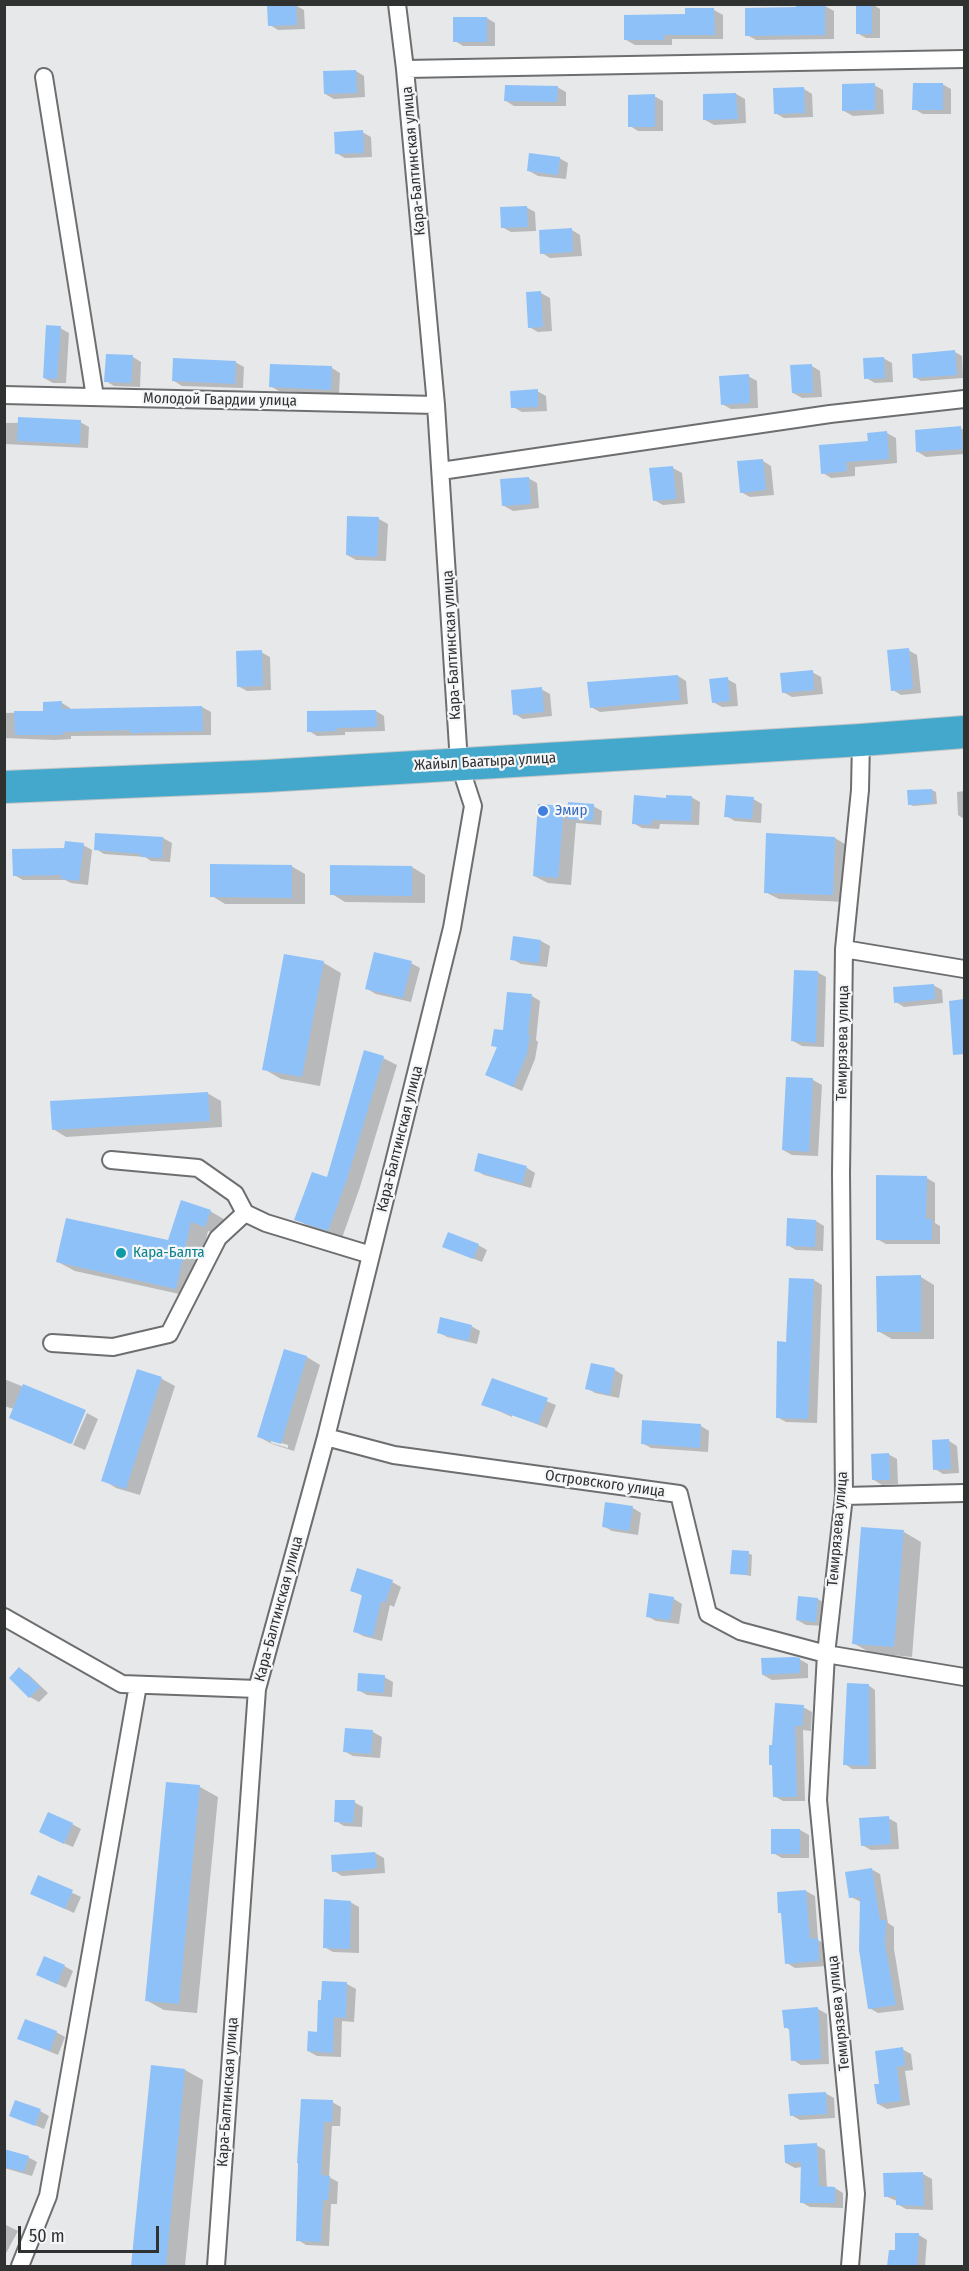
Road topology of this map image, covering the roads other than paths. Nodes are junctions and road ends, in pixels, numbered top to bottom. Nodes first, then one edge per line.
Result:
1 (397, 4) edge
2 (964, 59) edge
3 (405, 69) junction
4 (44, 76) dead end
5 (4, 395) edge
6 (95, 397) junction
7 (964, 399) edge
8 (436, 405) junction
9 (441, 471) junction
10 (964, 732) edge
11 (861, 740) junction
12 (459, 763) junction
13 (4, 786) edge
14 (844, 949) junction
15 (964, 969) edge
16 (111, 1160) dead end
17 (245, 1213) junction
18 (371, 1255) junction
19 (52, 1343) dead end
20 (326, 1437) junction
21 (964, 1493) edge
22 (844, 1496) junction
23 (4, 1617) edge
24 (826, 1654) junction
25 (964, 1677) edge
26 (138, 1685) junction
27 (257, 1689) junction
28 (20, 2266) edge
29 (216, 2266) edge
30 (850, 2266) edge

1 - 3 street, Кара-Балтинская улица
2 - 3 street
3 - 8 street, Кара-Балтинская улица
4 - 6 street
5 - 6 street, Молодой Гвардии улица
6 - 8 street, Молодой Гвардии улица
7 - 9 street
8 - 9 street, Кара-Балтинская улица
9 - 12 street, Кара-Балтинская улица
10 - 11 highway, Жайыл Баатыра улица
11 - 12 highway, Жайыл Баатыра улица
11 - 14 street, Темирязева улица
12 - 13 highway, Жайыл Баатыра улица
12 - 18 street, Кара-Балтинская улица
14 - 15 street
14 - 22 street, Темирязева улица
16 - 17 street
17 - 18 street
17 - 19 street
18 - 20 street, Кара-Балтинская улица
20 - 24 street, Островского улица
20 - 27 street, Кара-Балтинская улица
21 - 22 street
22 - 24 street, Темирязева улица
23 - 26 street
24 - 25 street, Островского улица
24 - 30 street, Темирязева улица
26 - 27 street
26 - 28 street
27 - 29 street, Кара-Балтинская улица

